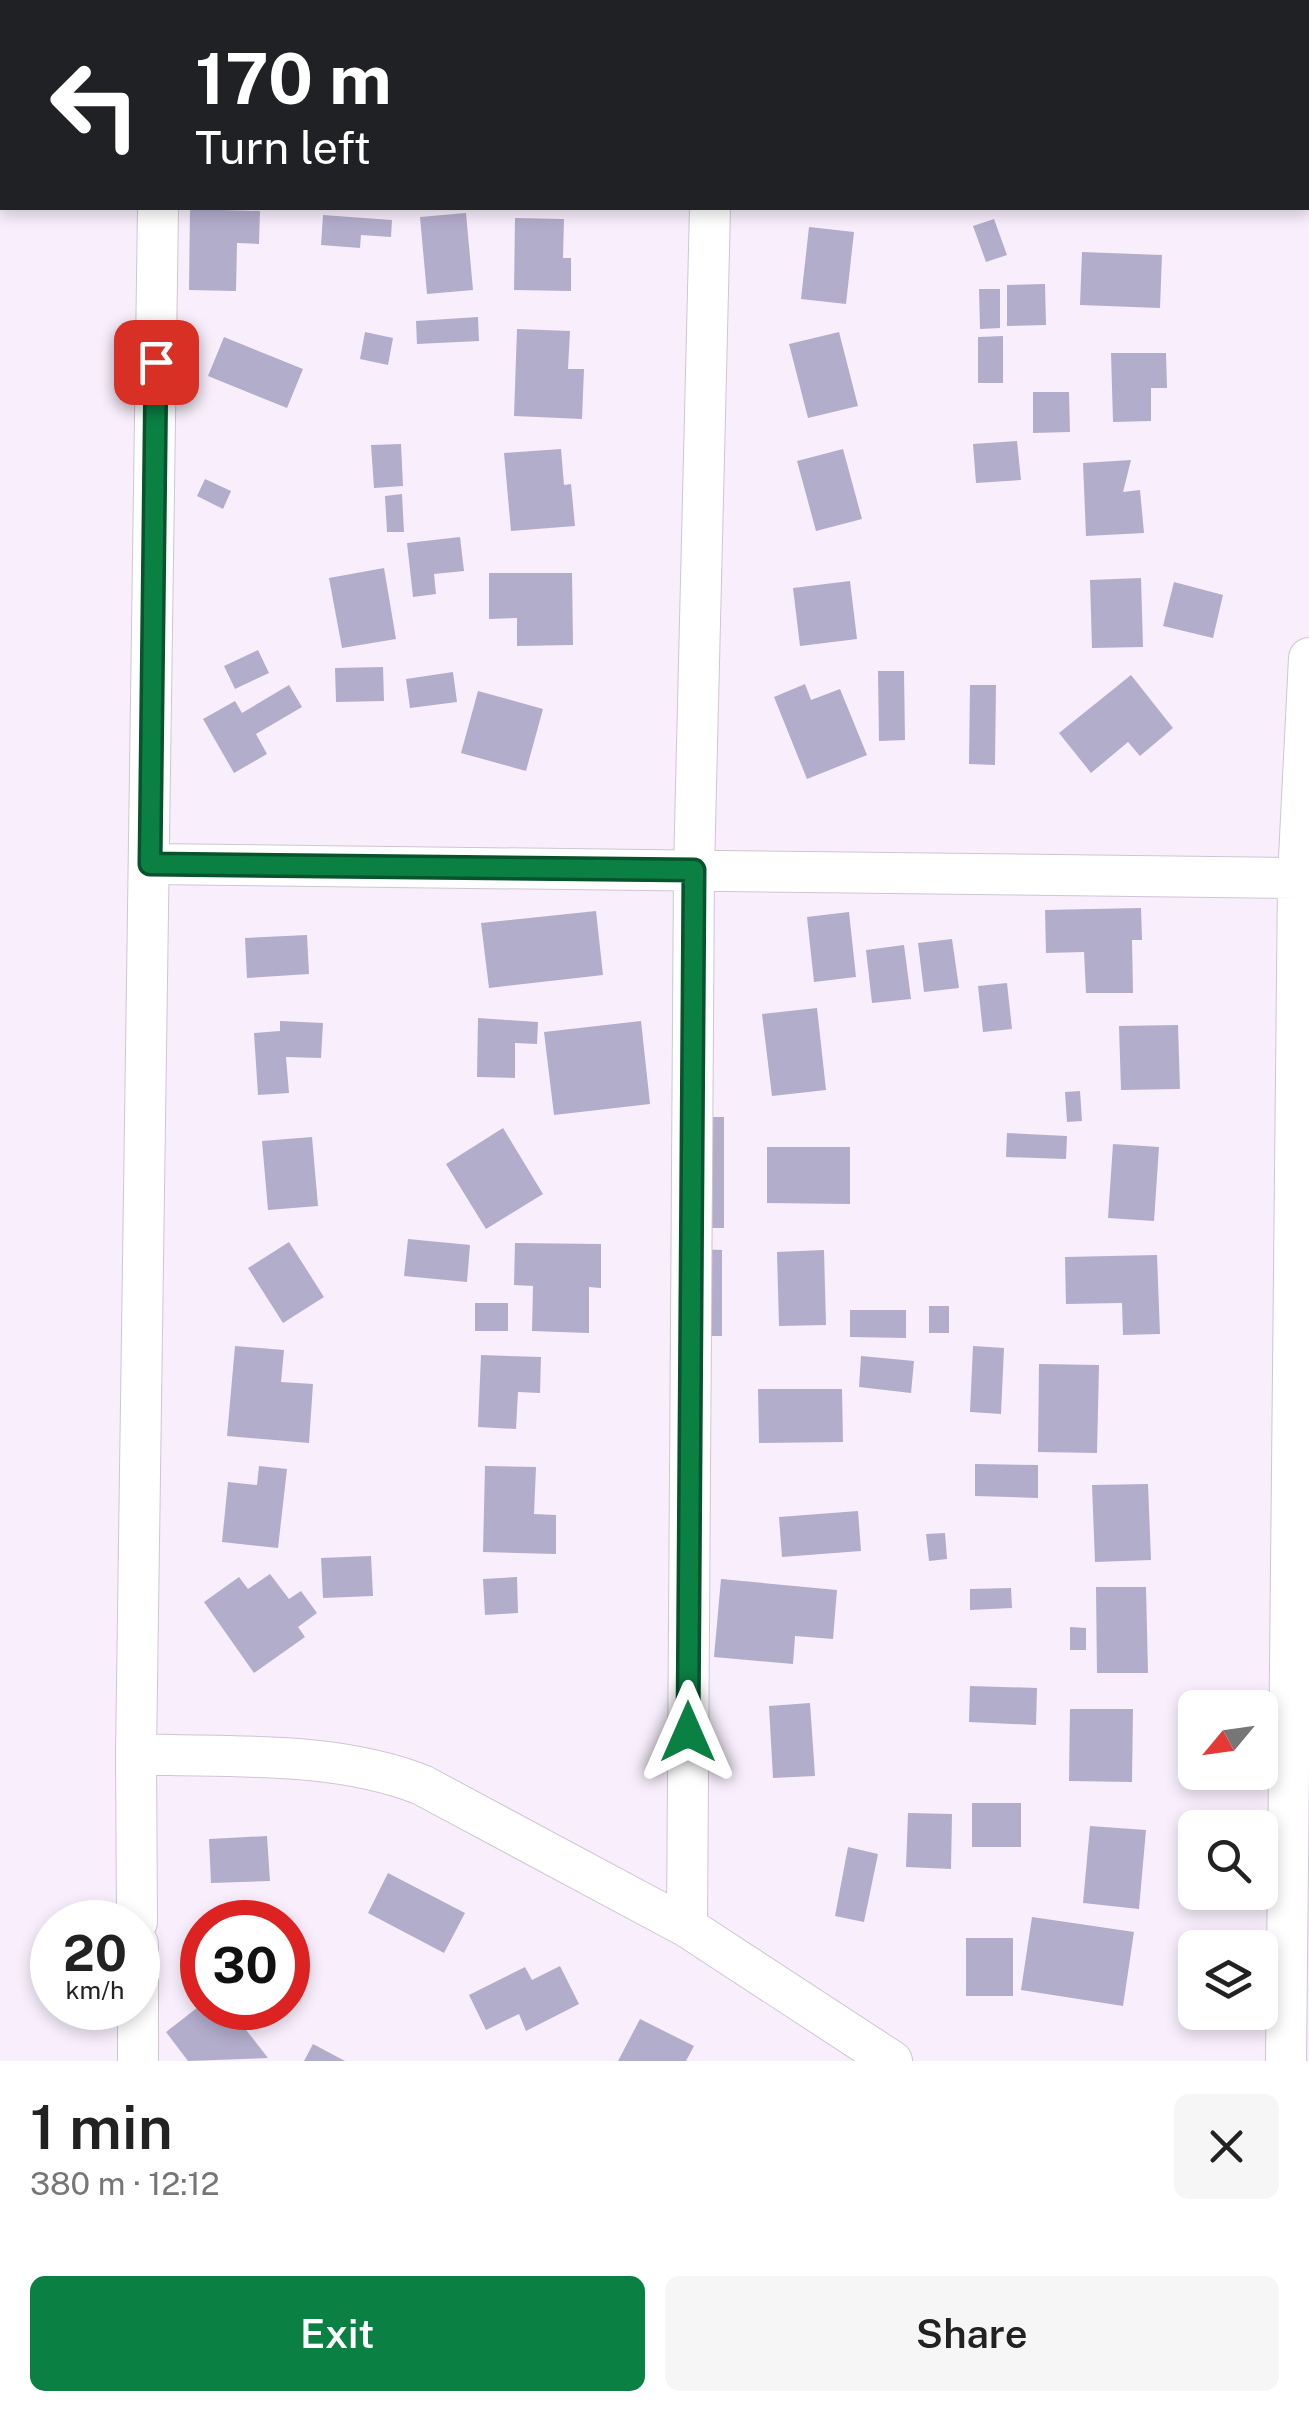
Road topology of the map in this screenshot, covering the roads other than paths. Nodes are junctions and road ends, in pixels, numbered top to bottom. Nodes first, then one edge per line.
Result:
1 (158, 210) edge
2 (710, 210) edge
3 (1309, 658) edge
4 (150, 864) junction
5 (694, 870) junction
6 (1298, 878) junction
7 (136, 1754) junction
8 (137, 1900) edge
9 (687, 1927) junction
10 (138, 2030) edge
11 (1295, 2044) edge
12 (138, 2061) edge
13 (892, 2061) edge

1 - 4 street
2 - 5 street
3 - 6 street
4 - 5 street
4 - 7 street
5 - 6 street
5 - 9 street
6 - 11 street
7 - 8 street
7 - 9 street
9 - 13 street
10 - 12 street

